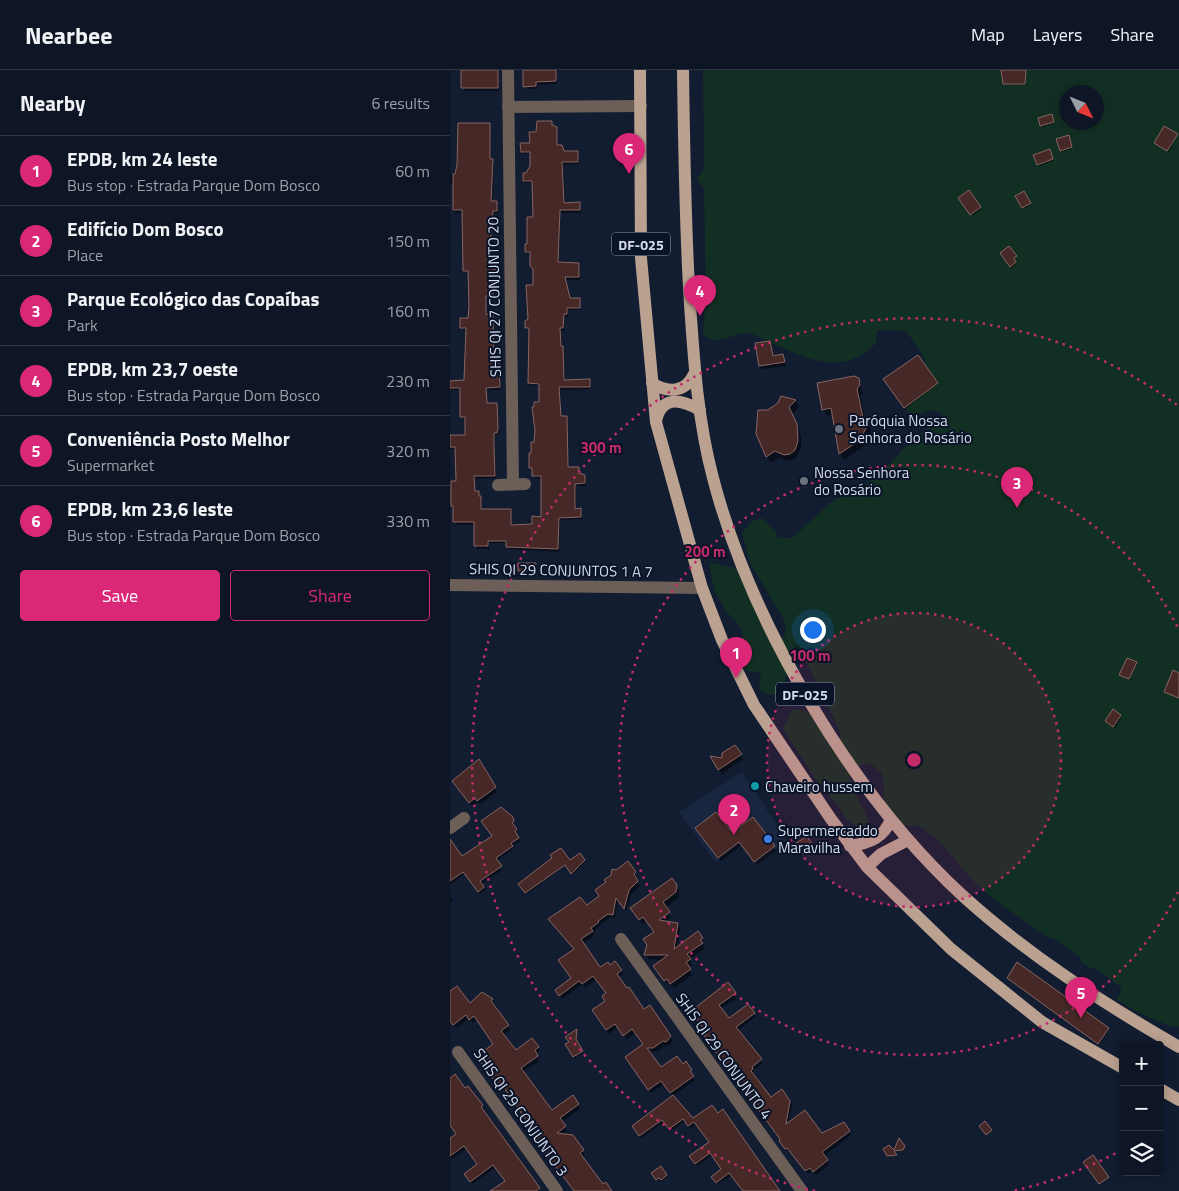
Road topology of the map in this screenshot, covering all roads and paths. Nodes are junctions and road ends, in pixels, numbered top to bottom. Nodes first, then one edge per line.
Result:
1 (508, 70) edge
2 (640, 70) edge
3 (683, 70) edge
4 (641, 106) junction
5 (508, 108) junction
6 (694, 374) junction
7 (652, 383) junction
8 (700, 410) junction
9 (656, 422) junction
10 (498, 484) dead end
11 (450, 585) edge
12 (702, 588) junction
13 (464, 818) dead end
14 (891, 819) junction
15 (450, 828) edge
16 (908, 840) junction
17 (850, 846) junction
18 (867, 867) junction
19 (620, 939) dead end
20 (1178, 1045) edge
21 (458, 1052) dead end
22 (1119, 1066) edge
23 (1164, 1091) edge
24 (1179, 1100) edge
25 (557, 1191) edge
26 (802, 1191) edge

1 - 5 street, SHIS QI 27 CONJUNTO 20
2 - 4 main road, DF-025
3 - 6 main road, DF-025
4 - 5 street
4 - 7 main road, DF-025
5 - 10 street, SHIS QI 27 CONJUNTO 20
6 - 7 main road
6 - 8 main road, DF-025
7 - 9 main road, DF-025
8 - 9 main road
8 - 14 main road, DF-025
9 - 12 main road, DF-025
11 - 12 street, SHIS QI 29 CONJUNTOS 1 A 7
12 - 17 main road, DF-025
13 - 15 street
14 - 16 main road, DF-025
14 - 17 main road
16 - 18 main road
16 - 20 main road, DF-025
17 - 18 main road, DF-025
18 - 22 main road, DF-025
19 - 26 street, SHIS QI 29 CONJUNTO 4
21 - 25 street, SHIS QI 29 CONJUNTO 3
23 - 24 main road

